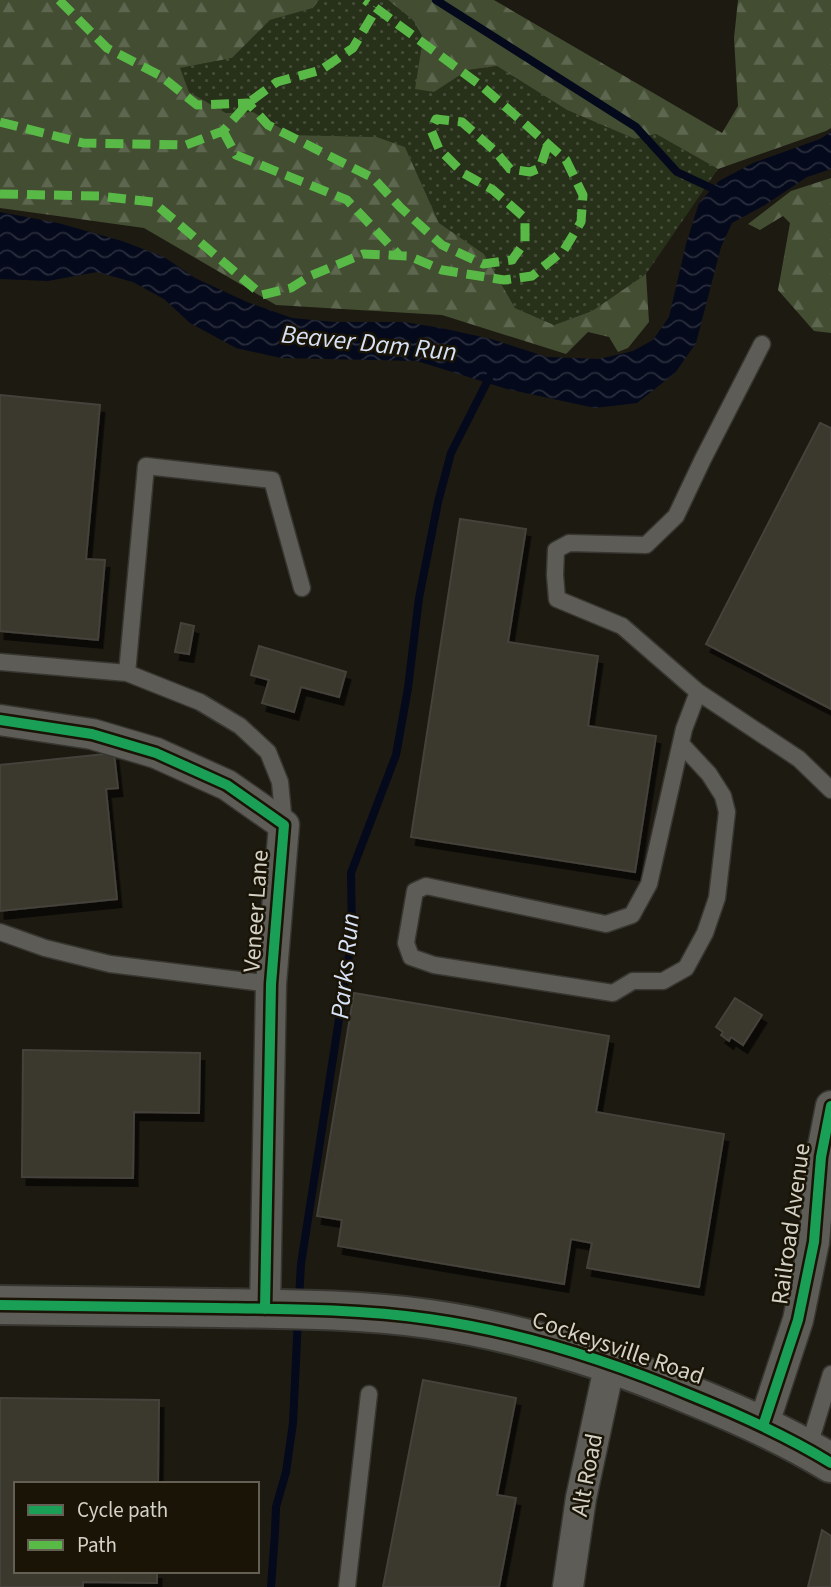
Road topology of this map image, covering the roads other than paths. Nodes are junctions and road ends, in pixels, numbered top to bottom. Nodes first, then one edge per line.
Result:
1 (762, 344) dead end
2 (302, 588) dead end
3 (0, 662) edge
4 (127, 673) junction
5 (698, 692) junction
6 (0, 720) edge
7 (681, 744) junction
8 (831, 790) edge
9 (284, 825) junction
10 (0, 932) edge
11 (271, 984) junction
12 (831, 1106) edge
13 (825, 1188) edge
14 (0, 1306) edge
15 (289, 1309) junction
16 (610, 1363) junction
17 (831, 1374) edge
18 (369, 1394) dead end
19 (763, 1426) junction
20 (820, 1456) edge
21 (347, 1587) edge
22 (568, 1587) edge

1 - 5 lane
2 - 4 lane
3 - 4 lane
4 - 9 lane
5 - 7 lane
5 - 8 lane
6 - 9 street, Veneer Lane
7 - 7 lane
9 - 11 street, Veneer Lane
10 - 11 lane
11 - 15 street, Veneer Lane
12 - 13 street, Railroad Avenue
13 - 19 street, Railroad Avenue
14 - 15 street, Cockeysville Road
15 - 16 street, Cockeysville Road
16 - 19 street, Cockeysville Road
16 - 22 street, Alt Road
17 - 20 lane
18 - 21 lane
19 - 20 street, Cockeysville Road

